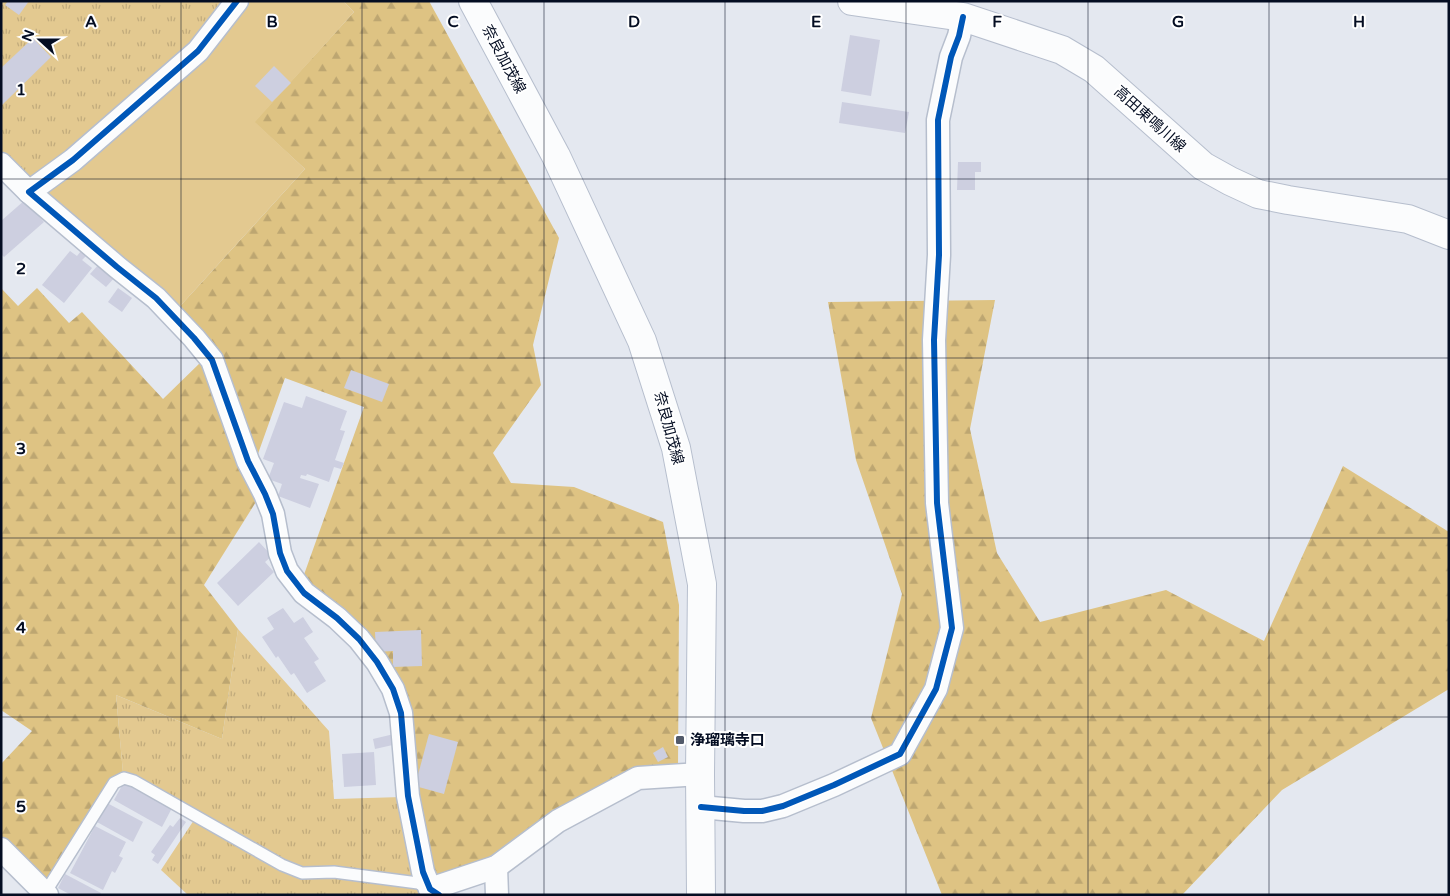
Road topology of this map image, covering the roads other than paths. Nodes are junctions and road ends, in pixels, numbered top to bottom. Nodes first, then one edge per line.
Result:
1 (237, 1) edge
2 (473, 1) edge
3 (852, 1) edge
4 (963, 17) junction
5 (1, 164) edge
6 (29, 192) junction
7 (1449, 235) edge
8 (700, 774) junction
9 (702, 807) junction
10 (1, 849) edge
11 (496, 867) junction
12 (434, 892) edge
13 (46, 894) edge
14 (497, 895) edge
15 (701, 895) edge

1 - 6 street
2 - 8 main road, 奈良加茂線
3 - 4 main road, 高田東鳴川線
4 - 7 main road, 高田東鳴川線
4 - 9 street
5 - 6 street
6 - 12 street
8 - 9 main road, 奈良加茂線
8 - 11 street
9 - 15 main road, 奈良加茂線
10 - 13 street
11 - 12 street
11 - 14 street
12 - 13 lane

